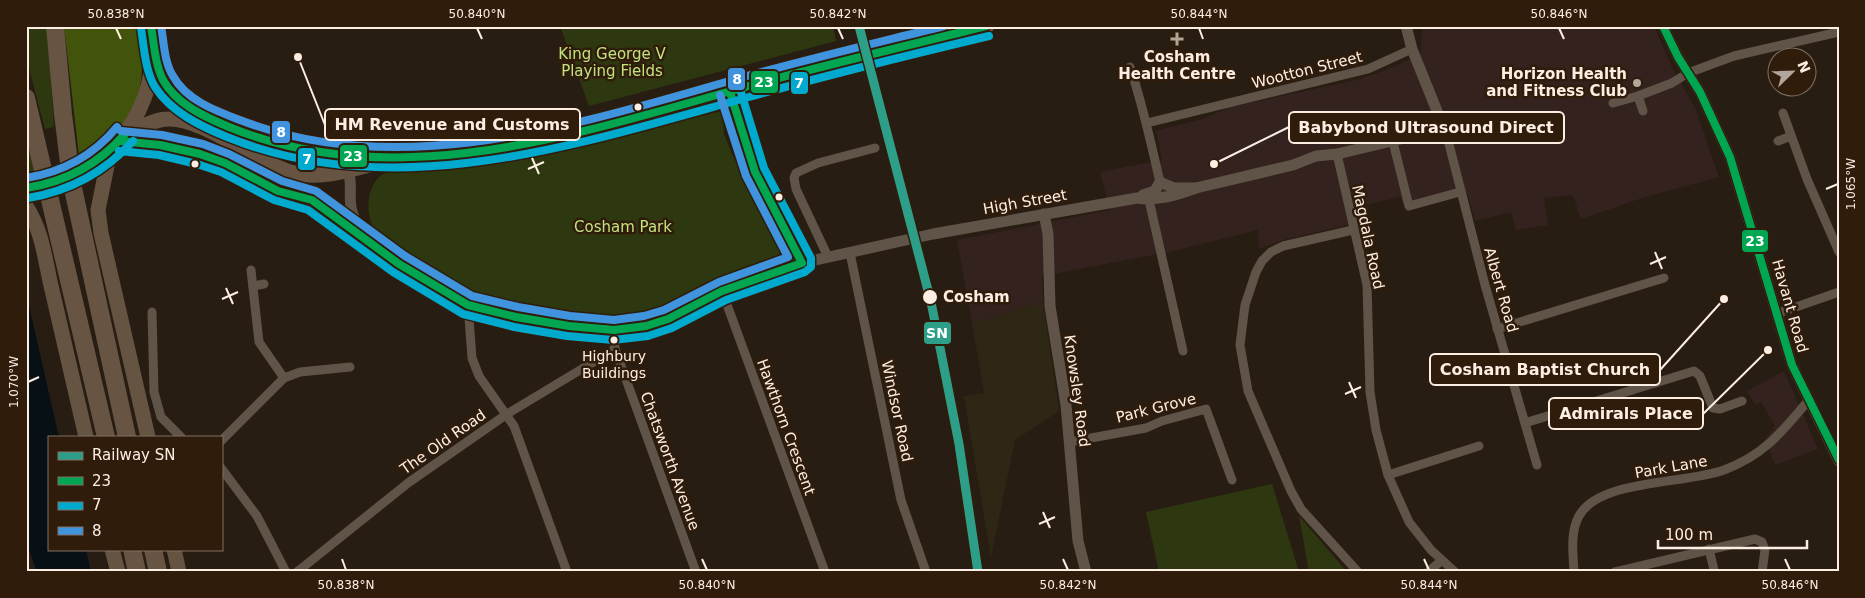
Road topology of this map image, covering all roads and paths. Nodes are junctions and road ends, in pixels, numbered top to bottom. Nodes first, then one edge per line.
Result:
1 (56, 26) edge
2 (151, 26) edge
3 (987, 26) edge
4 (1406, 26) edge
5 (1664, 26) edge
6 (1839, 32) edge
7 (154, 42) junction
8 (1412, 49) junction
9 (1130, 67) dead end
10 (1688, 73) junction
11 (1638, 96) junction
12 (26, 98) edge
13 (1613, 103) dead end
14 (1643, 111) dead end
15 (1783, 113) dead end
16 (1147, 123) junction
17 (1434, 126) junction
18 (125, 134) junction
19 (1791, 136) junction
20 (1778, 141) dead end
21 (1393, 142) junction
22 (875, 148) dead end
23 (110, 151) junction
24 (1337, 154) junction
25 (343, 156) junction
26 (399, 156) junction
27 (291, 172) junction
28 (349, 172) junction
29 (1160, 182) junction
30 (26, 188) edge
31 (1196, 188) junction
32 (1460, 192) junction
33 (1143, 199) junction
34 (26, 206) edge
35 (1044, 214) junction
36 (26, 223) edge
37 (1353, 230) junction
38 (369, 240) junction
39 (1839, 252) edge
40 (850, 253) junction
41 (828, 257) junction
42 (251, 270) dead end
43 (1664, 278) dead end
44 (264, 284) dead end
45 (51, 285) junction
46 (253, 286) junction
47 (722, 291) junction
48 (1839, 292) edge
49 (468, 305) junction
50 (152, 312) dead end
51 (1776, 314) junction
52 (1497, 328) junction
53 (614, 330) junction
54 (615, 349) junction
55 (1183, 351) dead end
56 (350, 367) dead end
57 (284, 378) junction
58 (1742, 401) dead end
59 (1808, 401) junction
60 (507, 414) junction
61 (1524, 423) junction
62 (86, 436) edge
63 (106, 436) edge
64 (127, 436) edge
65 (148, 436) edge
66 (180, 436) edge
67 (222, 440) edge
68 (1069, 442) junction
69 (1479, 446) dead end
70 (1839, 461) edge
71 (1537, 465) dead end
72 (222, 469) edge
73 (1388, 476) junction
74 (1232, 480) dead end
75 (1709, 549) junction
76 (112, 550) edge
77 (132, 550) edge
78 (152, 550) edge
79 (174, 550) edge
80 (1441, 561) junction
81 (1640, 569) edge
82 (1714, 570) dead end
83 (118, 572) edge
84 (137, 572) edge
85 (158, 572) edge
86 (179, 572) edge
87 (286, 572) edge
88 (297, 572) edge
89 (567, 572) edge
90 (696, 572) edge
91 (825, 572) edge
92 (926, 572) edge
93 (1086, 572) edge
94 (1358, 572) edge
95 (1428, 572) edge
96 (1455, 572) edge
97 (1574, 572) edge
98 (1615, 572) edge
99 (1762, 572) edge

1 - 64 highway
2 - 7 main road
3 - 26 main road
4 - 8 street
5 - 10 street, Havant Road
6 - 10 street
7 - 18 main road
7 - 25 main road
8 - 16 street, Wootton Street
8 - 17 street
9 - 16 street
10 - 11 street
10 - 51 street, Havant Road
11 - 13 street
11 - 14 street
12 - 63 highway
15 - 19 street
16 - 29 street
17 - 21 street
17 - 32 street, Albert Road
18 - 23 main road
18 - 27 main road
19 - 20 street
19 - 39 street
21 - 24 street
21 - 32 street
22 - 41 street
23 - 30 main road
23 - 65 highway
24 - 31 street
24 - 37 street, Magdala Road
25 - 26 main road
25 - 28 street
26 - 28 main road
27 - 28 main road
27 - 38 street
28 - 38 street
29 - 31 street
29 - 33 street, High Street
31 - 33 street
32 - 52 street, Albert Road
33 - 35 street, High Street
33 - 55 street
34 - 45 highway
35 - 40 street, High Street
35 - 68 street, Knowsley Road
36 - 45 highway
37 - 73 street, Magdala Road
37 - 94 street
38 - 49 street, High Street
40 - 41 street, High Street
40 - 92 street, Windsor Road
41 - 47 street, High Street
42 - 46 street
43 - 52 street
44 - 46 street
45 - 62 highway
46 - 57 street
47 - 53 street, High Street
47 - 91 street, Hawthorn Crescent
48 - 51 street
49 - 53 street, High Street
49 - 60 street
50 - 66 street
51 - 59 street, Havant Road
52 - 61 street, Albert Road
53 - 54 street, Chatsworth Avenue
54 - 60 street, The Old Road
54 - 90 street, Chatsworth Avenue
56 - 57 street
57 - 67 street
58 - 61 street
59 - 70 street, Havant Road
59 - 97 street, Park Lane
60 - 88 street, The Old Road
60 - 89 street
61 - 71 street, Albert Road
68 - 74 street, Park Grove
68 - 93 street, Knowsley Road
69 - 73 street
72 - 87 street
73 - 80 street, Magdala Road
75 - 81 street
75 - 82 street
75 - 99 street
76 - 83 highway
77 - 84 highway
78 - 85 highway
79 - 86 highway
80 - 95 street
80 - 96 street, Magdala Road
81 - 98 street

